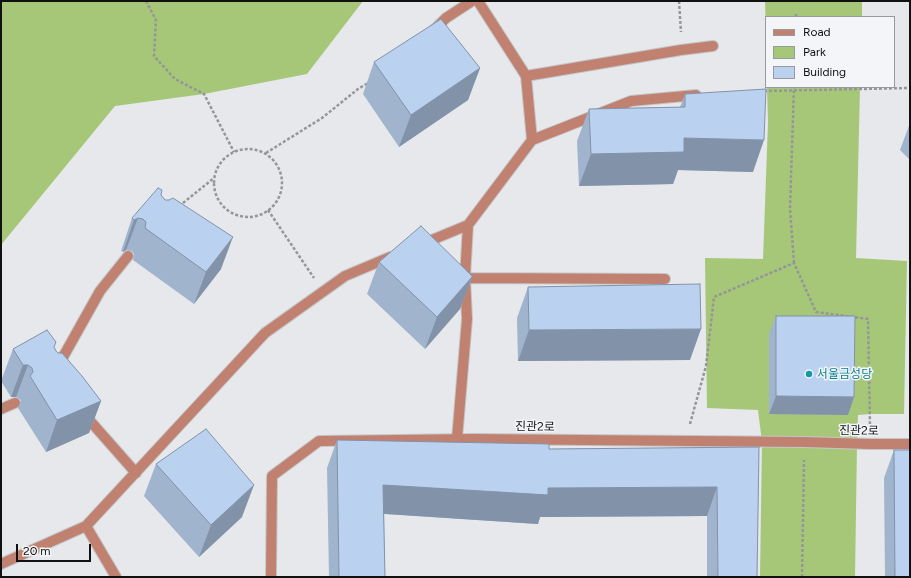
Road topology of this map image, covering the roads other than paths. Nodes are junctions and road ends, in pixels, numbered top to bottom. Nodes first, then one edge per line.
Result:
1 (472, 1) edge
2 (478, 1) edge
3 (427, 38) edge
4 (713, 46) dead end
5 (526, 76) junction
6 (708, 94) edge
7 (532, 140) junction
8 (468, 225) junction
9 (410, 249) edge
10 (396, 255) edge
11 (128, 256) dead end
12 (465, 278) junction
13 (665, 279) dead end
14 (52, 377) edge
15 (15, 403) dead end
16 (78, 407) edge
17 (1, 408) edge
18 (457, 439) junction
19 (910, 444) edge
20 (136, 473) junction
21 (86, 526) junction
22 (1, 564) edge
23 (116, 577) edge
24 (271, 577) edge

1 - 3 street
2 - 5 street
4 - 5 street
5 - 7 street
6 - 7 street
7 - 8 street
8 - 9 street
8 - 12 street
10 - 20 street
11 - 14 street
12 - 13 street
12 - 18 street
15 - 17 street
16 - 20 street
18 - 19 street, 진관2로
18 - 24 street, 진관2로
20 - 21 street
21 - 22 street
21 - 23 street

